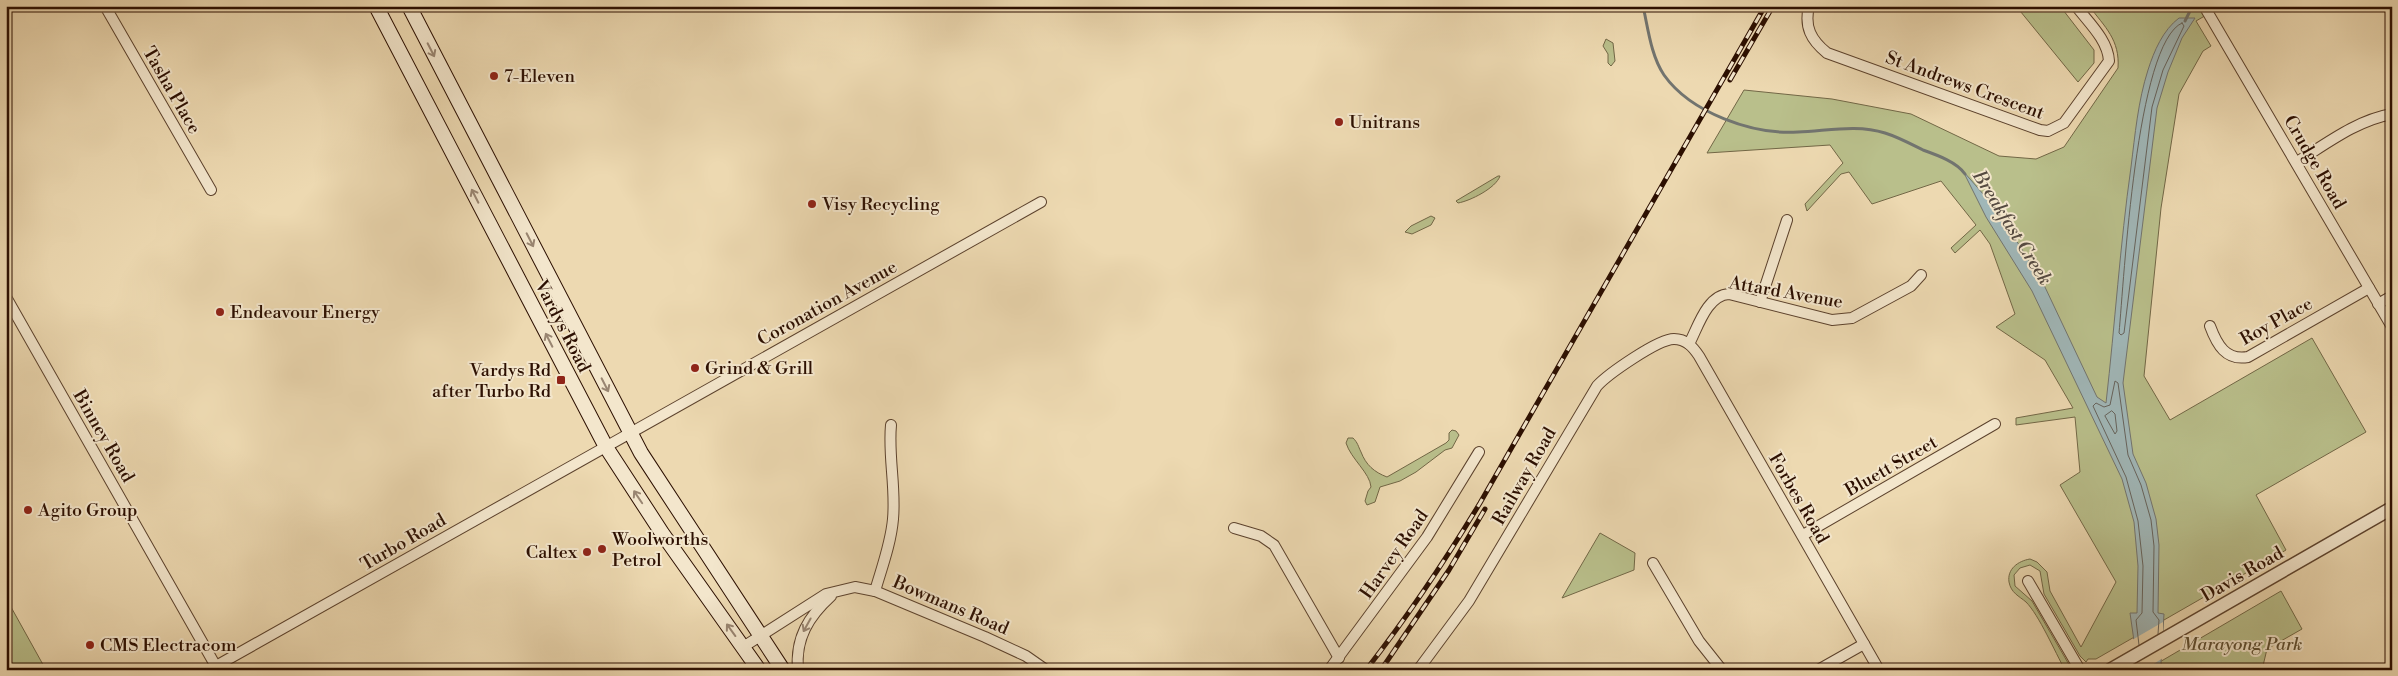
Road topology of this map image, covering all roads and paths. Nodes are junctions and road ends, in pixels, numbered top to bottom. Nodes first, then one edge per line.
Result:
1 (105, 6) edge
2 (376, 6) edge
3 (409, 6) edge
4 (1809, 6) edge
5 (2076, 6) edge
6 (2206, 10) edge
7 (2392, 114) edge
8 (2297, 162) junction
9 (211, 190) dead end
10 (1041, 202) dead end
11 (1787, 220) dead end
12 (1921, 275) dead end
13 (2368, 288) junction
14 (2392, 296) edge
15 (6, 297) edge
16 (1760, 302) junction
17 (2378, 304) junction
18 (2210, 326) dead end
19 (2392, 327) edge
20 (1689, 344) junction
21 (1995, 424) dead end
22 (891, 425) dead end
23 (630, 432) junction
24 (606, 446) junction
25 (1479, 452) dead end
26 (2392, 508) edge
27 (1234, 528) dead end
28 (1803, 535) junction
29 (1653, 563) dead end
30 (2028, 581) dead end
31 (838, 590) junction
32 (875, 591) junction
33 (760, 636) junction
34 (1864, 644) junction
35 (743, 647) junction
36 (1340, 658) junction
37 (217, 668) edge
38 (759, 670) edge
39 (783, 670) edge
40 (798, 670) edge
41 (1046, 670) edge
42 (1329, 670) edge
43 (1418, 670) edge
44 (1722, 670) edge
45 (1818, 670) edge
46 (1880, 670) edge
47 (2080, 670) edge
48 (2110, 670) edge

1 - 9 street, Tasha Place
24 -> 2 main road, Vardys Road
3 -> 23 main road, Vardys Road
4 - 5 street, St Andrews Crescent
6 - 8 street, Crudge Road
7 - 8 street
8 - 13 street, Crudge Road
10 - 23 street, Coronation Avenue
11 - 16 street
12 - 16 street, Attard Avenue
13 - 17 street, Crudge Road
13 - 18 street, Roy Place
14 - 17 street
15 - 37 street, Binney Road
16 - 20 street, Attard Avenue
17 - 19 street, Crudge Road
20 - 28 street, Forbes Road
20 - 43 street, Railway Road
21 - 28 street, Bluett Street
22 - 32 street
23 - 24 street, Coronation Avenue
23 - 33 main road, Vardys Road
35 -> 24 main road, Vardys Road
24 - 37 street, Turbo Road
25 - 36 street, Harvey Road
26 - 48 street, Davis Road
27 - 36 street
28 - 34 street, Forbes Road
29 - 44 street
30 - 47 street
31 - 32 street, Bowmans Road
31 - 33 street, Bowmans Road
31 -> 40 street
32 - 41 street, Bowmans Road
33 - 35 street
33 - 39 main road, Vardys Road
34 - 45 street
34 - 46 street, Forbes Road
35 - 38 main road, Vardys Road
36 - 42 street, Harvey Road

